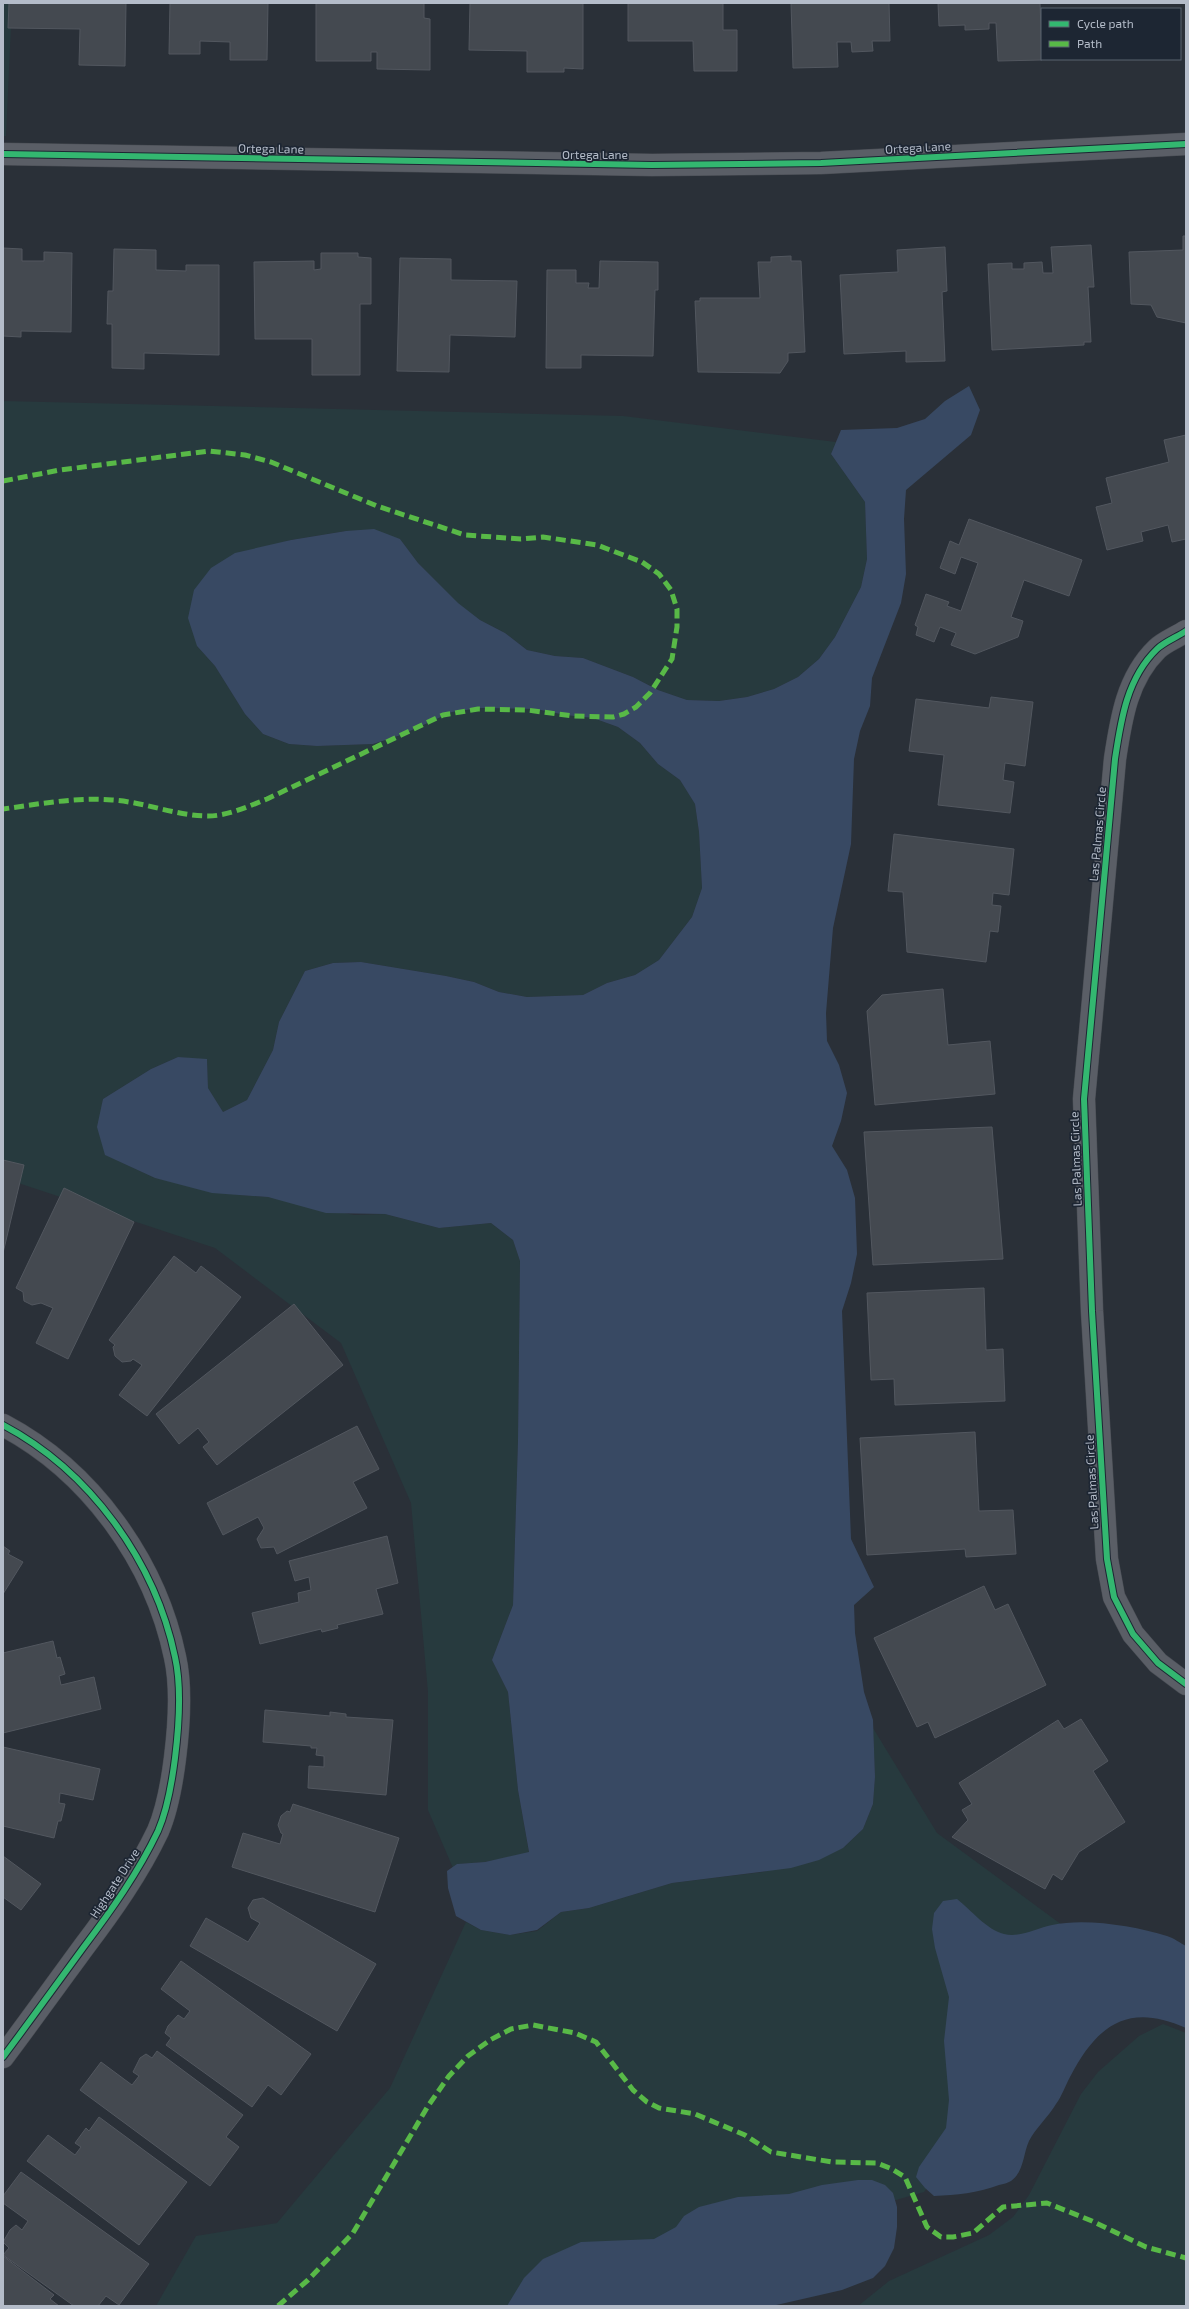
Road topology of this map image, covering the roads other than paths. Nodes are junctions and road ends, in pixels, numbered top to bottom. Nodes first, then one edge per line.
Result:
1 (1186, 144) edge
2 (3, 154) edge
3 (1186, 632) edge
4 (3, 1425) edge
5 (1186, 1684) edge
6 (3, 2057) edge

1 - 2 street, Ortega Lane
3 - 5 street, Las Palmas Circle
4 - 6 street, Highgate Drive

